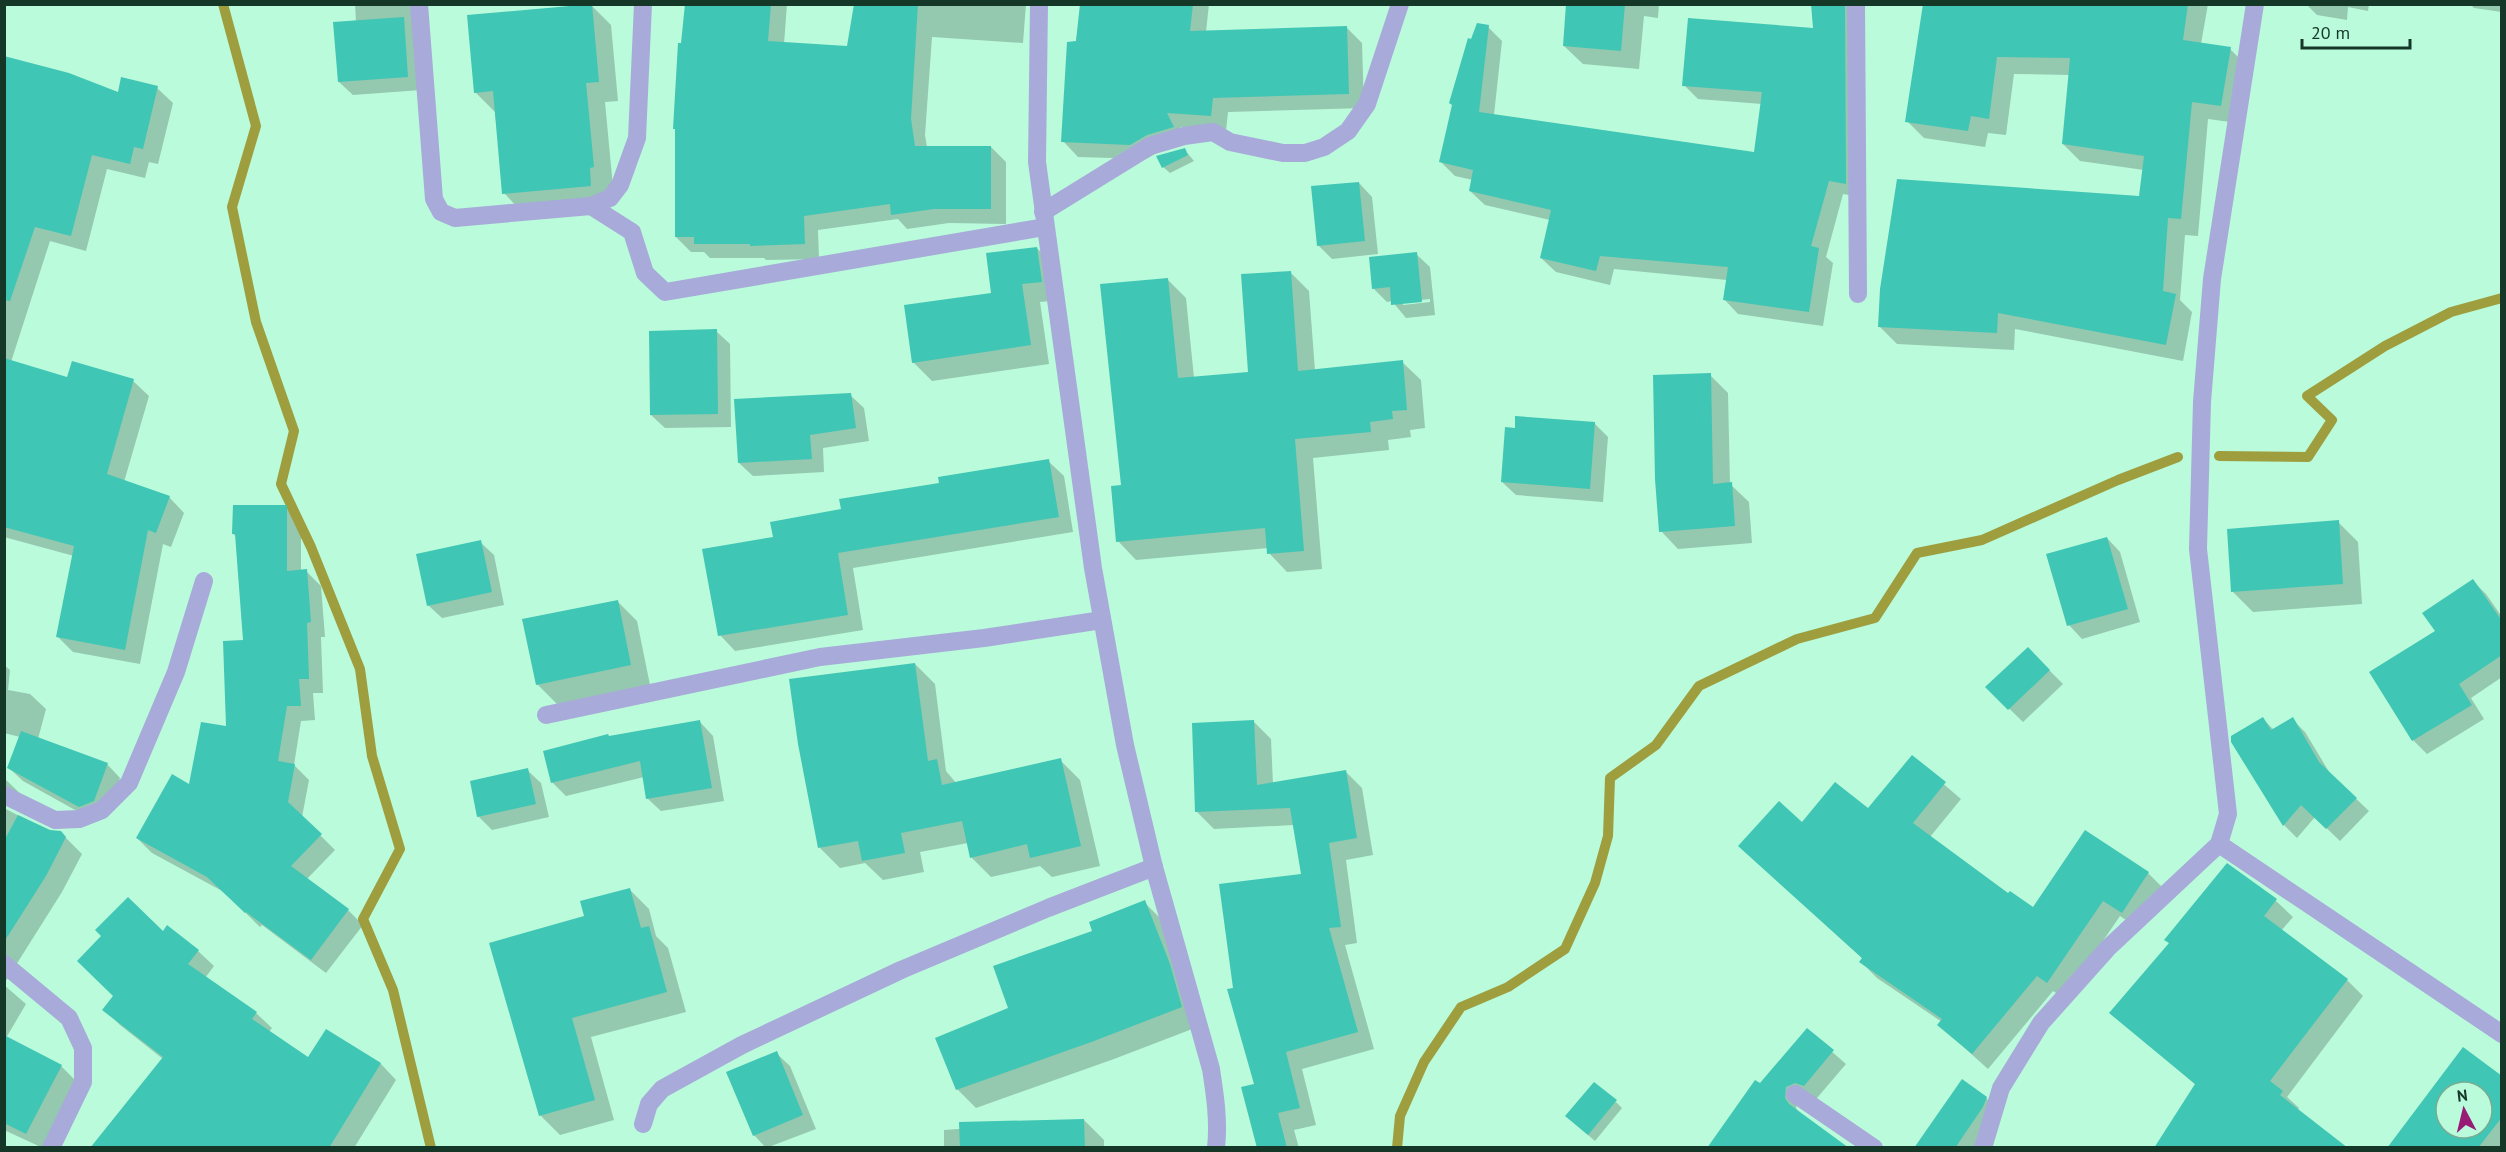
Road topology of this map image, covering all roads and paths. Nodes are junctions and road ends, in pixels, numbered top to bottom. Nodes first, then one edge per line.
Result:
1 (419, 4) edge
2 (643, 4) edge
3 (1039, 4) edge
4 (1400, 4) edge
5 (1856, 4) edge
6 (2255, 4) edge
7 (591, 206) junction
8 (1044, 219) junction
9 (1858, 294) dead end
10 (204, 581) dead end
11 (1102, 620) junction
12 (546, 715) dead end
13 (4, 795) edge
14 (2219, 844) junction
15 (1154, 867) junction
16 (4, 964) edge
17 (2502, 1034) edge
18 (1795, 1094) dead end
19 (643, 1124) dead end
20 (51, 1148) edge
21 (1216, 1148) edge
22 (1874, 1148) edge
23 (1983, 1148) edge

1 - 7 street
2 - 7 street
3 - 8 street
4 - 8 street
5 - 9 street
6 - 14 street
7 - 8 street
8 - 11 street
10 - 13 street
11 - 12 street
11 - 15 street
14 - 17 street
14 - 23 street
15 - 19 street
15 - 21 street
16 - 20 street
18 - 22 street

